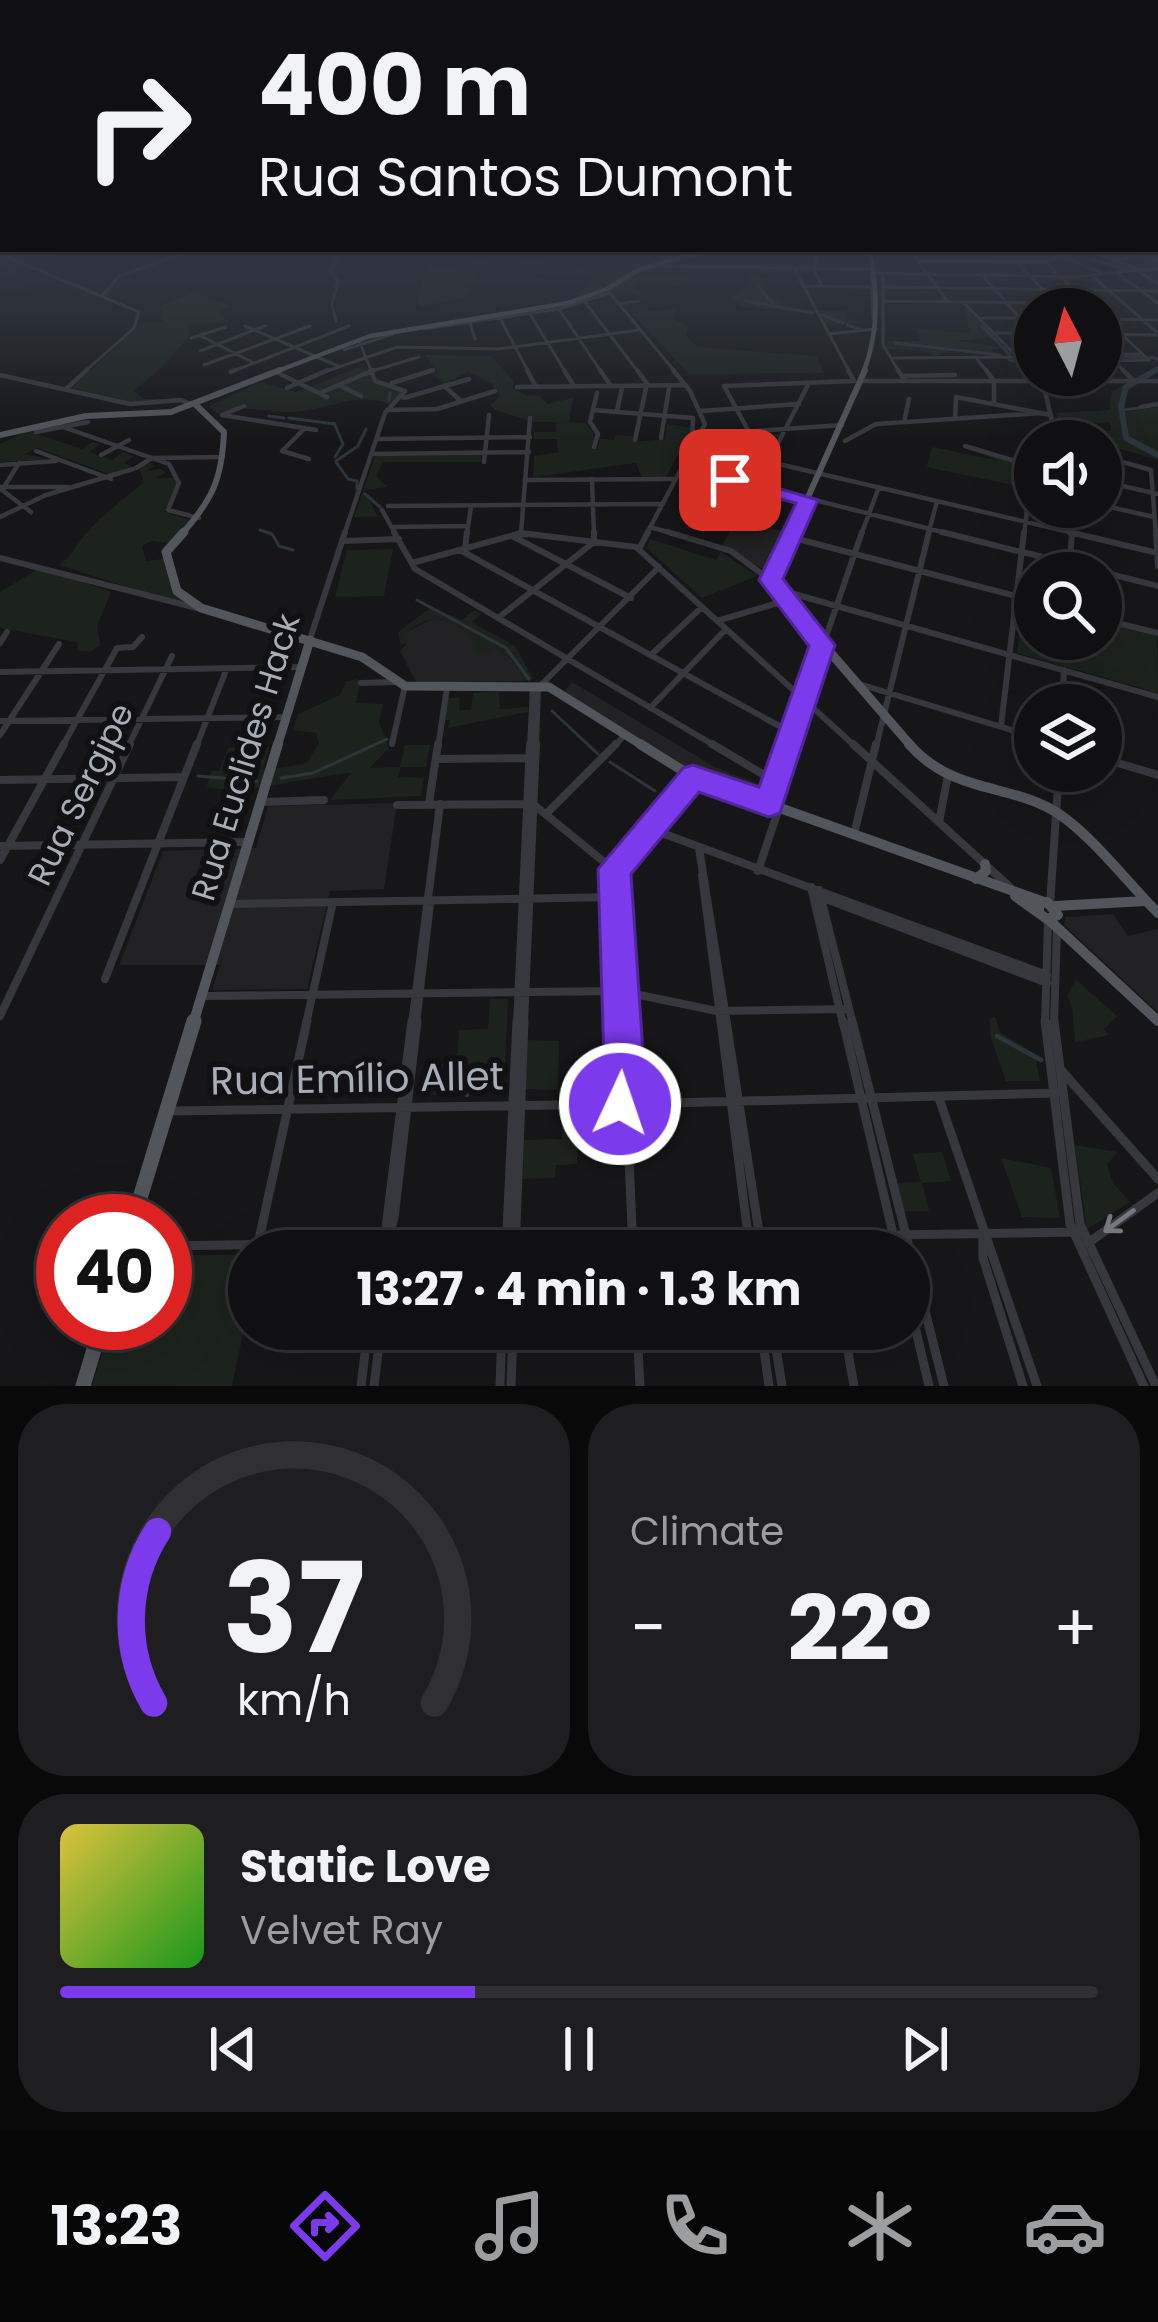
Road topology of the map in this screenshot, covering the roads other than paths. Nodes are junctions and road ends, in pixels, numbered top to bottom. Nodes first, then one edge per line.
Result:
1 (137, 313) edge
2 (508, 313) edge
3 (538, 313) edge
4 (562, 313) edge
5 (593, 313) edge
6 (625, 313) edge
7 (817, 313) edge
8 (876, 313) edge
9 (877, 313) edge
10 (880, 313) edge
11 (975, 313) edge
12 (1135, 313) edge
13 (530, 314) junction
14 (979, 317) junction
15 (500, 318) junction
16 (1014, 318) edge
17 (1122, 319) edge
18 (1143, 320) junction
19 (1158, 320) edge
20 (878, 322) junction
21 (470, 323) junction
22 (226, 326) dead end
23 (245, 326) dead end
24 (266, 326) dead end
25 (310, 326) dead end
26 (350, 326) dead end
27 (219, 329) junction
28 (255, 330) junction
29 (640, 330) junction
30 (995, 333) junction
31 (1014, 333) edge
32 (610, 334) junction
33 (828, 334) junction
34 (1122, 334) edge
35 (1158, 334) edge
36 (1122, 335) edge
37 (201, 336) junction
38 (191, 338) dead end
39 (236, 338) junction
40 (275, 338) junction
41 (579, 338) junction
42 (475, 339) dead end
43 (547, 343) junction
44 (360, 344) junction
45 (215, 345) junction
46 (295, 346) junction
47 (515, 347) junction
48 (344, 350) dead end
49 (200, 351) dead end
50 (1142, 353) junction
51 (235, 354) junction
52 (1122, 354) edge
53 (316, 356) junction
54 (364, 356) junction
55 (1014, 356) edge
56 (419, 357) dead end
57 (976, 357) junction
58 (891, 358) junction
59 (944, 358) junction
60 (1014, 358) edge
61 (1122, 361) edge
62 (254, 363) junction
63 (204, 365) dead end
64 (338, 366) junction
65 (1122, 368) edge
66 (434, 370) dead end
67 (231, 372) dead end
68 (276, 372) junction
69 (368, 372) junction
70 (0, 375) edge
71 (903, 378) junction
72 (926, 378) junction
73 (469, 379) dead end
74 (1122, 380) edge
75 (1136, 380) junction
76 (994, 381) junction
77 (1014, 381) edge
78 (1158, 381) edge
79 (856, 382) junction
80 (298, 383) junction
81 (389, 383) junction
82 (339, 385) junction
83 (808, 385) junction
84 (444, 386) junction
85 (574, 386) junction
86 (611, 386) junction
87 (686, 386) junction
88 (517, 387) dead end
89 (536, 387) junction
90 (647, 387) junction
91 (67, 388) junction
92 (287, 388) dead end
93 (622, 388) dead end
94 (668, 388) dead end
95 (495, 391) dead end
96 (597, 394) dead end
97 (1046, 396) edge
98 (362, 397) dead end
99 (400, 398) junction
100 (909, 398) dead end
101 (461, 401) junction
102 (799, 404) junction
103 (994, 404) junction
104 (1158, 404) edge
105 (244, 406) dead end
106 (1141, 407) dead end
107 (197, 408) junction
108 (734, 408) junction
109 (387, 410) junction
110 (593, 410) junction
111 (699, 411) junction
112 (617, 412) junction
113 (641, 413) junction
114 (1042, 413) junction
115 (490, 415) dead end
116 (664, 415) junction
117 (1051, 415) junction
118 (288, 417) dead end
119 (530, 418) dead end
120 (956, 419) junction
121 (1052, 420) edge
122 (88, 422) dead end
123 (904, 422) junction
124 (280, 424) junction
125 (842, 425) junction
126 (60, 427) junction
127 (305, 428) junction
128 (785, 429) junction
129 (316, 430) dead end
130 (36, 432) dead end
131 (748, 432) junction
132 (0, 435) edge
133 (699, 435) junction
134 (487, 437) junction
135 (530, 437) junction
136 (661, 438) dead end
137 (376, 439) junction
138 (129, 440) dead end
139 (635, 440) dead end
140 (845, 441) dead end
141 (594, 446) dead end
142 (692, 446) junction
143 (965, 446) dead end
144 (117, 447) junction
145 (36, 451) dead end
146 (530, 452) junction
147 (485, 453) junction
148 (371, 454) junction
149 (101, 455) dead end
150 (224, 457) junction
151 (152, 458) junction
152 (309, 459) dead end
153 (59, 460) junction
154 (1014, 461) edge
155 (1122, 461) edge
156 (484, 462) dead end
157 (770, 462) junction
158 (19, 463) junction
159 (0, 465) edge
160 (691, 469) dead end
161 (820, 473) junction
162 (111, 479) junction
163 (592, 479) junction
164 (673, 479) junction
165 (528, 480) junction
166 (2, 486) edge
167 (756, 486) junction
168 (1122, 487) edge
169 (74, 488) junction
170 (879, 488) junction
171 (1155, 494) edge
172 (808, 500) junction
173 (937, 501) junction
174 (660, 504) junction
175 (524, 505) junction
176 (592, 505) junction
177 (23, 506) junction
178 (471, 506) junction
179 (1122, 510) edge
180 (31, 512) dead end
181 (870, 515) junction
182 (0, 517) edge
183 (1156, 517) edge
184 (199, 518) junction
185 (1014, 519) edge
186 (468, 526) junction
187 (392, 527) junction
188 (650, 527) junction
189 (1024, 528) edge
190 (1051, 528) edge
191 (1073, 528) edge
192 (930, 530) junction
193 (521, 533) junction
194 (1073, 533) junction
195 (511, 536) junction
196 (790, 537) junction
197 (399, 539) junction
198 (594, 541) junction
199 (343, 542) junction
200 (463, 549) junction
201 (639, 549) junction
202 (1021, 552) joint
203 (1071, 552) edge
204 (1157, 553) edge
205 (856, 554) junction
206 (0, 558) edge
207 (412, 563) junction
208 (565, 565) junction
209 (1158, 566) edge
210 (658, 567) junction
211 (920, 571) junction
212 (1122, 577) edge
213 (1158, 586) edge
214 (533, 590) junction
215 (776, 590) junction
216 (1014, 596) edge
217 (631, 598) junction
218 (702, 607) junction
219 (833, 607) junction
220 (201, 608) junction
221 (1014, 617) edge
222 (498, 618) junction
223 (718, 621) junction
224 (1122, 625) edge
225 (601, 628) junction
226 (906, 628) junction
227 (726, 629) junction
228 (7, 632) dead end
229 (1158, 634) edge
230 (142, 637) dead end
231 (310, 640) junction
232 (0, 643) edge
233 (59, 644) dead end
234 (822, 645) junction
235 (651, 655) junction
236 (172, 656) dead end
237 (1010, 657) junction
238 (567, 658) junction
239 (304, 667) junction
240 (227, 668) junction
241 (166, 669) junction
242 (104, 670) junction
243 (41, 671) junction
244 (1064, 672) junction
245 (0, 673) edge
246 (683, 673) junction
247 (361, 683) dead end
248 (855, 683) junction
249 (400, 684) junction
250 (1063, 684) edge
251 (537, 686) junction
252 (447, 688) junction
253 (889, 692) junction
254 (804, 699) junction
255 (1158, 699) edge
256 (650, 708) junction
257 (289, 716) junction
258 (884, 716) junction
259 (77, 718) junction
260 (143, 718) junction
261 (207, 718) junction
262 (5, 720) edge
263 (1001, 726) junction
264 (1014, 730) edge
265 (793, 733) junction
266 (0, 735) edge
267 (624, 736) junction
268 (392, 744) dead end
269 (531, 758) junction
270 (436, 759) junction
271 (873, 762) junction
272 (1122, 764) edge
273 (948, 775) junction
274 (1158, 775) edge
275 (184, 777) junction
276 (693, 777) junction
277 (114, 778) junction
278 (0, 780) edge
279 (43, 780) junction
280 (776, 782) junction
281 (1058, 792) edge
282 (324, 800) dead end
283 (262, 802) junction
284 (435, 804) junction
285 (529, 804) junction
286 (397, 805) dead end
287 (774, 806) junction
288 (1058, 813) junction
289 (546, 814) junction
290 (939, 822) junction
291 (651, 829) junction
292 (854, 834) junction
293 (250, 842) junction
294 (83, 844) junction
295 (158, 844) junction
296 (4, 846) edge
297 (699, 848) junction
298 (0, 860) edge
299 (985, 864) junction
300 (614, 869) junction
301 (758, 871) junction
302 (980, 880) junction
303 (1010, 887) junction
304 (813, 890) junction
305 (615, 897) junction
306 (525, 898) junction
307 (1022, 899) junction
308 (430, 900) junction
309 (1145, 901) junction
310 (333, 902) junction
311 (231, 904) junction
312 (1158, 913) edge
313 (1053, 922) junction
314 (105, 979) dead end
315 (1051, 981) junction
316 (620, 991) junction
317 (520, 993) junction
318 (418, 994) junction
319 (312, 995) junction
320 (203, 996) junction
321 (843, 1009) junction
322 (721, 1011) junction
323 (0, 1016) edge
324 (1158, 1021) edge
325 (1049, 1058) junction
326 (1060, 1070) junction
327 (1059, 1093) junction
328 (939, 1098) junction
329 (865, 1099) junction
330 (734, 1102) junction
331 (627, 1104) junction
332 (404, 1105) junction
333 (515, 1105) junction
334 (286, 1108) junction
335 (167, 1111) junction
336 (1158, 1179) edge
337 (1158, 1193) edge
338 (141, 1194) edge
339 (261, 1230) edge
340 (388, 1230) edge
341 (511, 1230) edge
342 (632, 1230) edge
343 (753, 1230) edge
344 (898, 1230) edge
345 (983, 1234) junction
346 (930, 1235) edge
347 (1081, 1240) junction
348 (192, 1245) edge
349 (228, 1245) edge
350 (930, 1348) edge
351 (93, 1350) edge
352 (371, 1350) edge
353 (372, 1350) edge
354 (506, 1350) edge
355 (507, 1350) edge
356 (638, 1350) edge
357 (768, 1350) edge
358 (772, 1350) edge
359 (848, 1350) edge
360 (923, 1350) edge
361 (1020, 1353) junction
362 (1144, 1378) edge
363 (82, 1386) edge
364 (361, 1386) edge
365 (374, 1386) edge
366 (500, 1386) edge
367 (511, 1386) edge
368 (640, 1386) edge
369 (769, 1386) edge
370 (782, 1386) edge
371 (854, 1386) edge
372 (929, 1386) edge
373 (944, 1386) edge
374 (1024, 1386) edge
375 (1037, 1386) edge
376 (1156, 1386) edge

1 - 91 street
2 - 53 main road
3 - 13 street
4 - 41 street
5 - 32 street
6 - 29 street
7 - 33 street
8 - 20 street
9 - 20 main road
10 - 20 street
11 - 14 street
12 - 18 street
13 - 15 street
13 - 43 street
14 - 16 street
14 - 30 street
15 - 21 street
15 - 47 street
17 - 18 street
18 - 19 street
18 - 35 street
20 - 33 street
20 - 58 street
20 - 79 main road
21 - 42 street
21 - 44 street
22 - 27 street
23 - 28 street
24 - 28 street
25 - 40 street
26 - 46 street
27 - 37 street
27 - 39 street
28 - 39 street
28 - 40 street
29 - 32 street
29 - 87 street
30 - 31 street
30 - 55 street
32 - 41 street
32 - 90 street
33 - 79 street
34 - 35 street
36 - 50 street
37 - 38 street
37 - 45 street
39 - 45 street
40 - 46 street
40 - 51 street
41 - 43 street
41 - 86 street
43 - 47 street
43 - 85 street
44 - 48 street
44 - 54 street
45 - 49 street
45 - 51 street
46 - 53 street
46 - 62 street
47 - 54 street
47 - 89 street
50 - 52 street
50 - 61 street
51 - 62 street
51 - 63 street
53 - 64 street
53 - 68 main road
54 - 64 street
54 - 69 street
56 - 69 street
57 - 59 street
57 - 60 street
57 - 76 street
58 - 59 street
58 - 71 street
59 - 72 street
62 - 67 street
64 - 80 street
65 - 75 street
66 - 81 street
68 - 80 street
68 - 107 main road
69 - 81 street
69 - 82 street
70 - 91 street
71 - 72 street
71 - 79 street
72 - 76 street
73 - 84 street
74 - 75 street
75 - 78 street
76 - 77 street
76 - 103 street
79 - 83 street
79 - 125 main road
80 - 82 street
80 - 92 street
81 - 99 street
82 - 98 street
83 - 102 street
83 - 108 street
84 - 99 street
84 - 101 street
85 - 86 street
85 - 89 street
86 - 90 street
87 - 90 street
87 - 111 street
88 - 89 street
90 - 113 street
91 - 107 street
93 - 112 street
94 - 116 street
95 - 101 street
96 - 110 street
97 - 117 street
99 - 109 street, Rua Euclides Hack
100 - 123 street
101 - 109 street
102 - 108 street
102 - 128 street
103 - 114 street
103 - 120 street
104 - 106 street
105 - 107 street
107 - 124 street
107 - 132 main road
107 - 150 main road
108 - 111 street
108 - 131 street
109 - 137 street, Rua Euclides Hack
110 - 112 street
110 - 141 street
111 - 133 street
112 - 113 street
113 - 116 street
113 - 139 street
114 - 117 street
114 - 120 street
115 - 134 street
116 - 136 street
116 - 142 street
117 - 121 street
118 - 124 street
119 - 135 street
120 - 123 street
122 - 126 street
123 - 140 street
124 - 127 street
125 - 128 street
125 - 161 main road
126 - 130 street
126 - 144 street
127 - 129 street
127 - 152 street
128 - 131 street
128 - 157 street
131 - 133 street
133 - 142 street
134 - 135 street
134 - 137 street
134 - 147 street
135 - 146 street
137 - 148 street, Rua Euclides Hack
138 - 144 street
142 - 164 street
143 - 154 street
144 - 149 street
144 - 151 street
145 - 153 street
146 - 147 street
146 - 165 street
147 - 148 street
147 - 156 street
148 - 199 street, Rua Euclides Hack
150 - 151 street
150 - 184 main road
151 - 162 street
151 - 184 street
153 - 158 street
153 - 162 street
155 - 171 street
157 - 161 street
157 - 167 street
158 - 159 street
158 - 166 street
160 - 167 street
161 - 170 street
161 - 172 main road
162 - 169 street
163 - 164 street
163 - 165 street
163 - 176 street
164 - 174 street
165 - 175 street
166 - 169 street
166 - 177 street
167 - 172 street
168 - 171 street
169 - 177 street
170 - 173 street
170 - 181 street
171 - 183 street
172 - 181 street
172 - 196 main road
173 - 185 street
173 - 192 street
174 - 176 street
174 - 188 street
175 - 176 street
175 - 178 street
175 - 193 street
176 - 198 street
177 - 180 street
177 - 182 street
178 - 186 street
178 - 187 street
179 - 183 street
181 - 192 street
181 - 205 street
183 - 204 street
184 - 220 main road
186 - 187 street
186 - 200 street
187 - 197 street
188 - 201 street
188 - 215 street
189 - 202 street
190 - 194 street
191 - 194 street
192 - 202 street
192 - 211 street
193 - 195 street
193 - 198 street
194 - 203 street
194 - 204 street
195 - 200 street
195 - 208 street
196 - 205 street
196 - 215 main road
197 - 199 street
197 - 207 street
198 - 201 street
198 - 208 street
199 - 231 street, Rua Euclides Hack
200 - 207 street
200 - 214 street
201 - 210 street
204 - 209 street
205 - 211 street
205 - 219 street
206 - 220 street
207 - 222 street
208 - 214 street
208 - 217 street
210 - 217 street
210 - 218 street
211 - 216 street
211 - 226 street
212 - 213 street
214 - 222 street
214 - 225 street
215 - 219 street
215 - 223 street
215 - 234 main road
217 - 225 street
218 - 223 street
218 - 235 street
219 - 226 street
219 - 234 street
220 - 231 main road
221 - 237 street
222 - 238 street
223 - 227 street
224 - 229 street
225 - 235 street
225 - 238 street
226 - 237 street
226 - 253 street
227 - 246 street
227 - 254 street
228 - 232 street
230 - 242 street
231 - 239 main road, Rua Euclides Hack
231 - 249 main road
233 - 243 street
234 - 248 main road
234 - 254 street
235 - 246 street
236 - 241 street, Rua Sergipe
237 - 244 street
237 - 263 street
238 - 251 street
238 - 256 street
239 - 240 street
239 - 257 main road, Rua Euclides Hack
240 - 241 street
240 - 261 street
241 - 242 street
241 - 260 street, Rua Sergipe
242 - 243 street
242 - 259 street
243 - 245 street
243 - 262 street
244 - 250 street
244 - 255 street
246 - 256 street
246 - 265 street
247 - 249 street
248 - 253 street
248 - 258 main road
249 - 252 main road
249 - 268 street
251 - 252 main road
251 - 267 main road
251 - 269 street
252 - 270 street
253 - 258 street
253 - 263 street
254 - 265 street
254 - 271 street
256 - 280 street
257 - 261 street
257 - 283 main road, Rua Euclides Hack
258 - 271 street
258 - 273 main road
259 - 260 street
259 - 262 street
259 - 279 street
260 - 261 street
260 - 277 street, Rua Sergipe
261 - 275 street
262 - 266 street
263 - 264 street
265 - 280 street
267 - 276 main road
267 - 289 street
269 - 270 street
269 - 285 street
270 - 284 street
271 - 290 street
271 - 292 street
272 - 274 street
273 - 288 main road
273 - 290 street
275 - 277 street
275 - 295 street
276 - 287 main road
276 - 291 street
277 - 279 street
277 - 294 street, Rua Sergipe
278 - 279 street
279 - 296 street
280 - 287 street
281 - 288 street
282 - 283 street
283 - 293 main road, Rua Euclides Hack
284 - 285 street
284 - 286 street
284 - 308 street
285 - 289 street
285 - 306 street
287 - 292 main road
287 - 301 street
288 - 309 main road
288 - 313 street
289 - 300 street
290 - 299 street
291 - 297 street
291 - 300 street
292 - 302 main road
293 - 295 street
293 - 311 main road, Rua Euclides Hack
294 - 295 street
294 - 296 street
294 - 323 street, Rua Sergipe
295 - 314 street
296 - 298 street
297 - 301 street
297 - 322 street
299 - 302 main road
299 - 303 street
300 - 305 street
301 - 304 street
302 - 303 main road
302 - 307 main road
303 - 307 main road
303 - 313 main road
304 - 315 street
304 - 321 street
305 - 306 street
305 - 316 street
306 - 308 street
306 - 317 street
307 - 313 main road
308 - 310 street
308 - 318 street
309 - 312 main road
309 - 313 main road
310 - 311 street
310 - 319 street
311 - 320 main road, Rua Euclides Hack
313 - 315 street
313 - 324 main road
315 - 325 street
315 - 326 street
316 - 317 street
316 - 322 street
316 - 331 street
317 - 318 street
317 - 333 street
318 - 319 street
318 - 332 street
319 - 320 street
319 - 334 street
320 - 335 main road, Rua Euclides Hack
321 - 322 street
321 - 329 street
322 - 330 street
325 - 326 street
325 - 327 street
326 - 327 street
326 - 336 street
327 - 328 street, Rua Emílio Allet
327 - 347 street
328 - 329 street, Rua Emílio Allet
328 - 345 street
329 - 330 street, Rua Emílio Allet
329 - 344 street
330 - 331 street, Rua Emílio Allet
330 - 343 street
331 - 333 street, Rua Emílio Allet
331 - 342 street
332 - 333 street, Rua Emílio Allet
332 - 334 street, Rua Emílio Allet
332 - 340 street
333 - 341 street
334 - 335 street, Rua Emílio Allet
334 - 339 street
335 - 338 main road, Rua Euclides Hack
337 -> 347 street
345 - 346 street
345 - 347 street
345 - 361 street
347 - 362 street
348 - 349 street
350 - 373 street
351 - 363 main road
352 - 364 street
353 - 365 street
354 - 366 street
355 - 367 street
356 - 368 street
357 - 369 street
358 - 370 street
359 - 371 street
360 - 372 street
361 - 374 street
361 - 375 street
362 - 376 street

